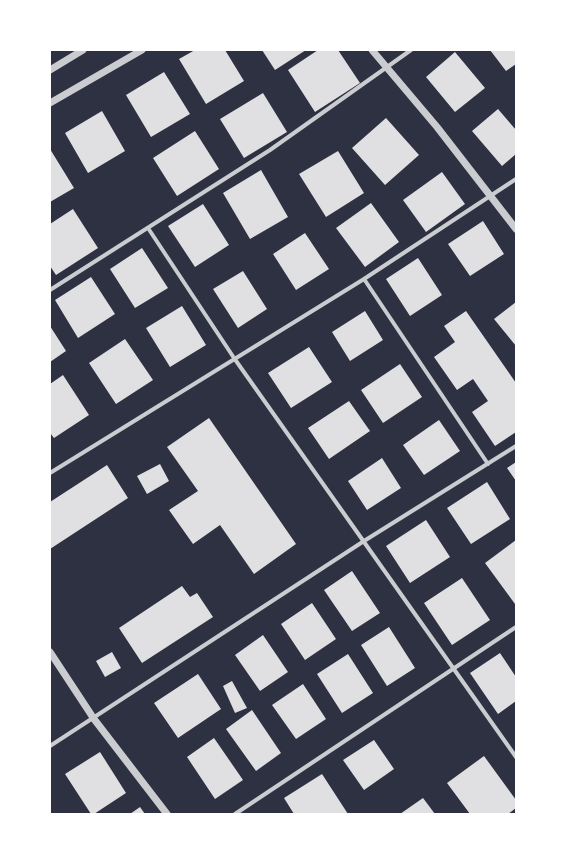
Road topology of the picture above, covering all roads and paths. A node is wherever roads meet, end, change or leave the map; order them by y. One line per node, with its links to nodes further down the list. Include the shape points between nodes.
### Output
1 (83, 50): 6 (street)
2 (142, 50): 7 (street)
3 (372, 50): 5 (street)
4 (411, 50): 5 (street)
5 (387, 68): 9 (street, via 437,127); 10 (street, via 270,150)
6 (50, 70)
7 (50, 103)
8 (516, 179): 9 (street)
9 (490, 197): 11 (street); 12 (street)
10 (148, 228): 13 (street); 14 (street)
11 (516, 229)
12 (364, 279): 14 (street); 16 (street)
13 (50, 290)
14 (234, 358): 17 (street); 18 (street)
15 (516, 446): 16 (street)
16 (488, 464): 18 (street)
17 (50, 473)
18 (364, 540): 21 (street); 22 (street)
19 (516, 627): 21 (street)
20 (50, 652): 22 (street)
21 (454, 670): 24 (street); 26 (street)
22 (94, 719): 23 (street); 25 (street)
23 (50, 746)
24 (516, 757)
25 (167, 814)
26 (235, 814)

